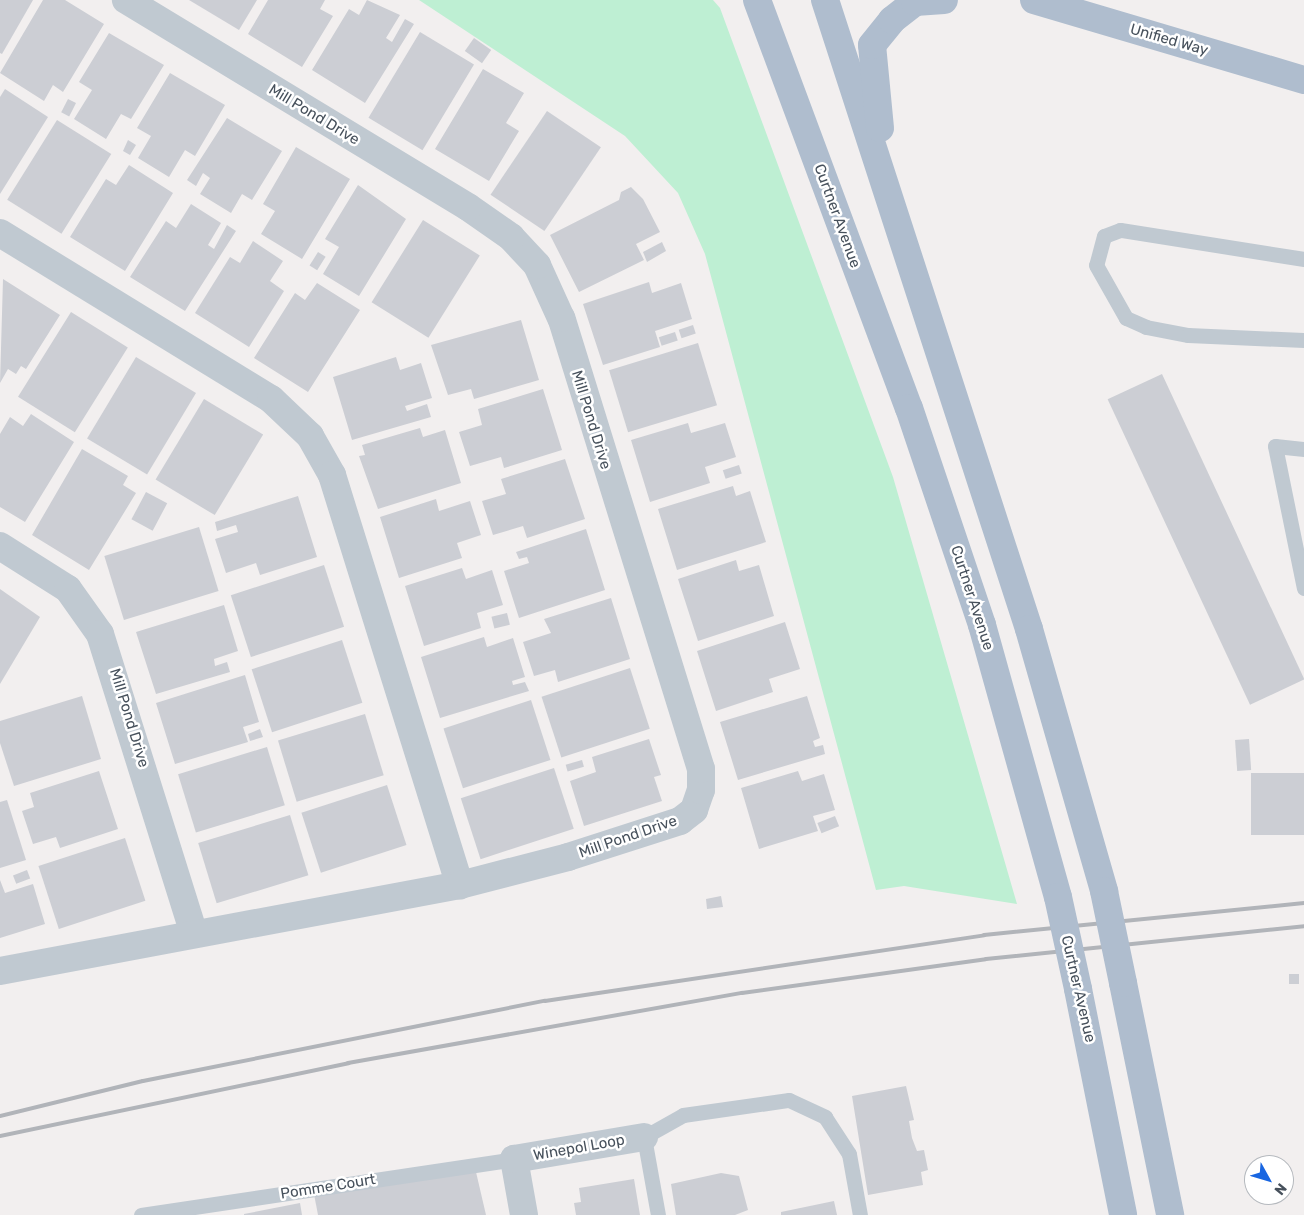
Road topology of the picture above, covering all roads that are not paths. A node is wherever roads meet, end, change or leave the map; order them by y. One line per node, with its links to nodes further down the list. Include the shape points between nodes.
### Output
1 (126, 0): 14 (street, Mill Pond Drive, via 482,217 511,237 537,265 552,290 701,769 701,790 694,810 680,821 568,858)
2 (757, 0): 23 (main road, Curtner Avenue, bridge, via 905,399 979,616 1024,762 1058,897)
3 (825, 0): 7 (main road)
4 (944, 0): 7 (main road, via 915,2 892,20 872,45)
5 (1034, 0): 6 (main road, Unified Way)
6 (1304, 80)
7 (883, 172): 24 (main road, bridge, via 1030,629 1104,891)
8 (0, 233): 14 (street, via 271,399 310,436 332,475)
9 (1304, 259): 10 (lane, via 1120,230 1104,236 1096,265 1126,318 1146,327 1188,335)
10 (1304, 340)
11 (1304, 449): 13 (lane, via 1275,446)
12 (0, 546): 15 (street, Mill Pond Drive, via 68,589 100,634)
13 (1304, 588)
14 (460, 885): 15 (street, Mill Pond Drive)
15 (194, 934): 16 (street, Mill Pond Drive)
16 (0, 972)
17 (644, 1136): 18 (street, Winepol Loop); 21 (lane); 22 (lane, via 683,1115 789,1100 826,1117 849,1154)
18 (514, 1159): 19 (lane, Pomme Court); 20 (street)
19 (141, 1215)
20 (524, 1215)
21 (658, 1215)
22 (860, 1215)
23 (1123, 1215)
24 (1170, 1215)

